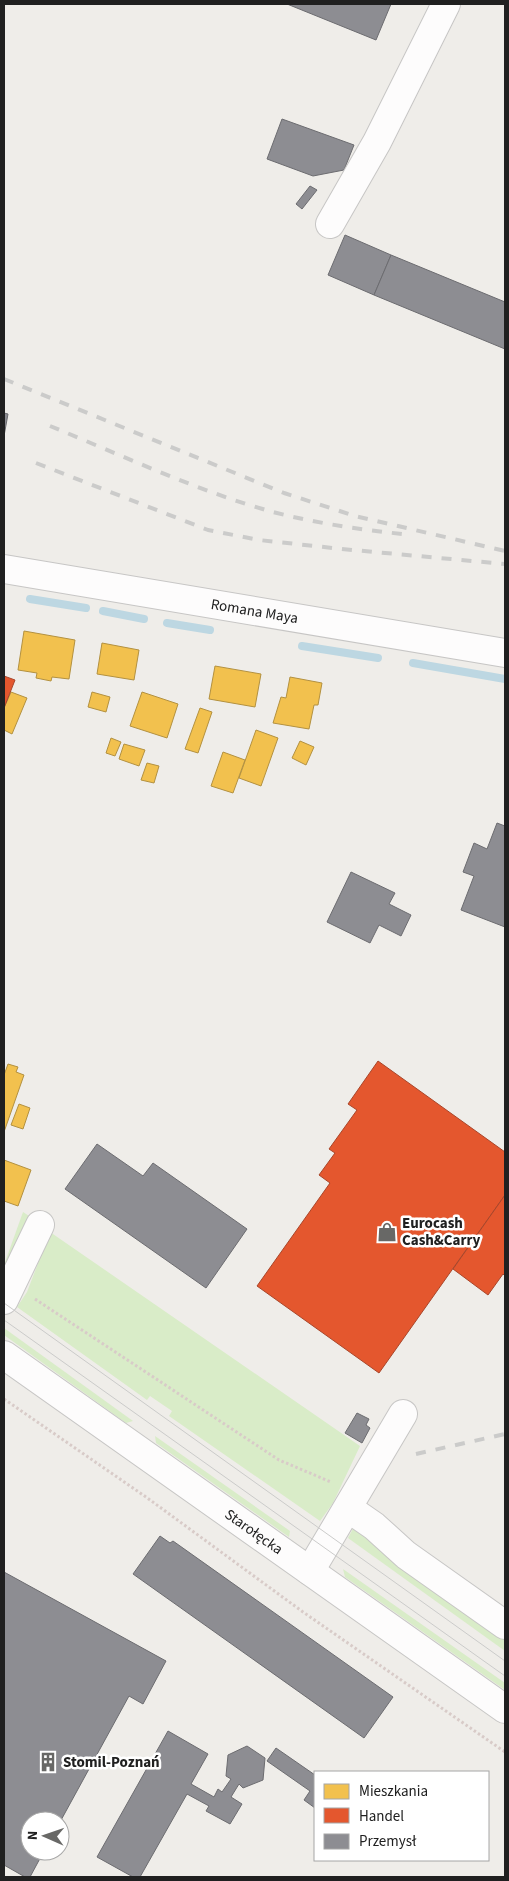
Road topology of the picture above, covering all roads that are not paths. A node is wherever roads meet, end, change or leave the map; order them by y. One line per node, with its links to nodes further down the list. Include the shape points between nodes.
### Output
1 (446, 4): 2 (street, via 377,142)
2 (330, 224)
3 (4, 568): 4 (street, Romana Maya)
4 (505, 653)
5 (40, 1224): 6 (street)
6 (6, 1297)
7 (4, 1355): 10 (street, Starołęcka)
8 (402, 1414): 9 (street)
9 (352, 1502): 10 (street); 11 (street, via 406,1555)
10 (310, 1571): 12 (street, Starołęcka)
11 (505, 1625)
12 (505, 1709)

